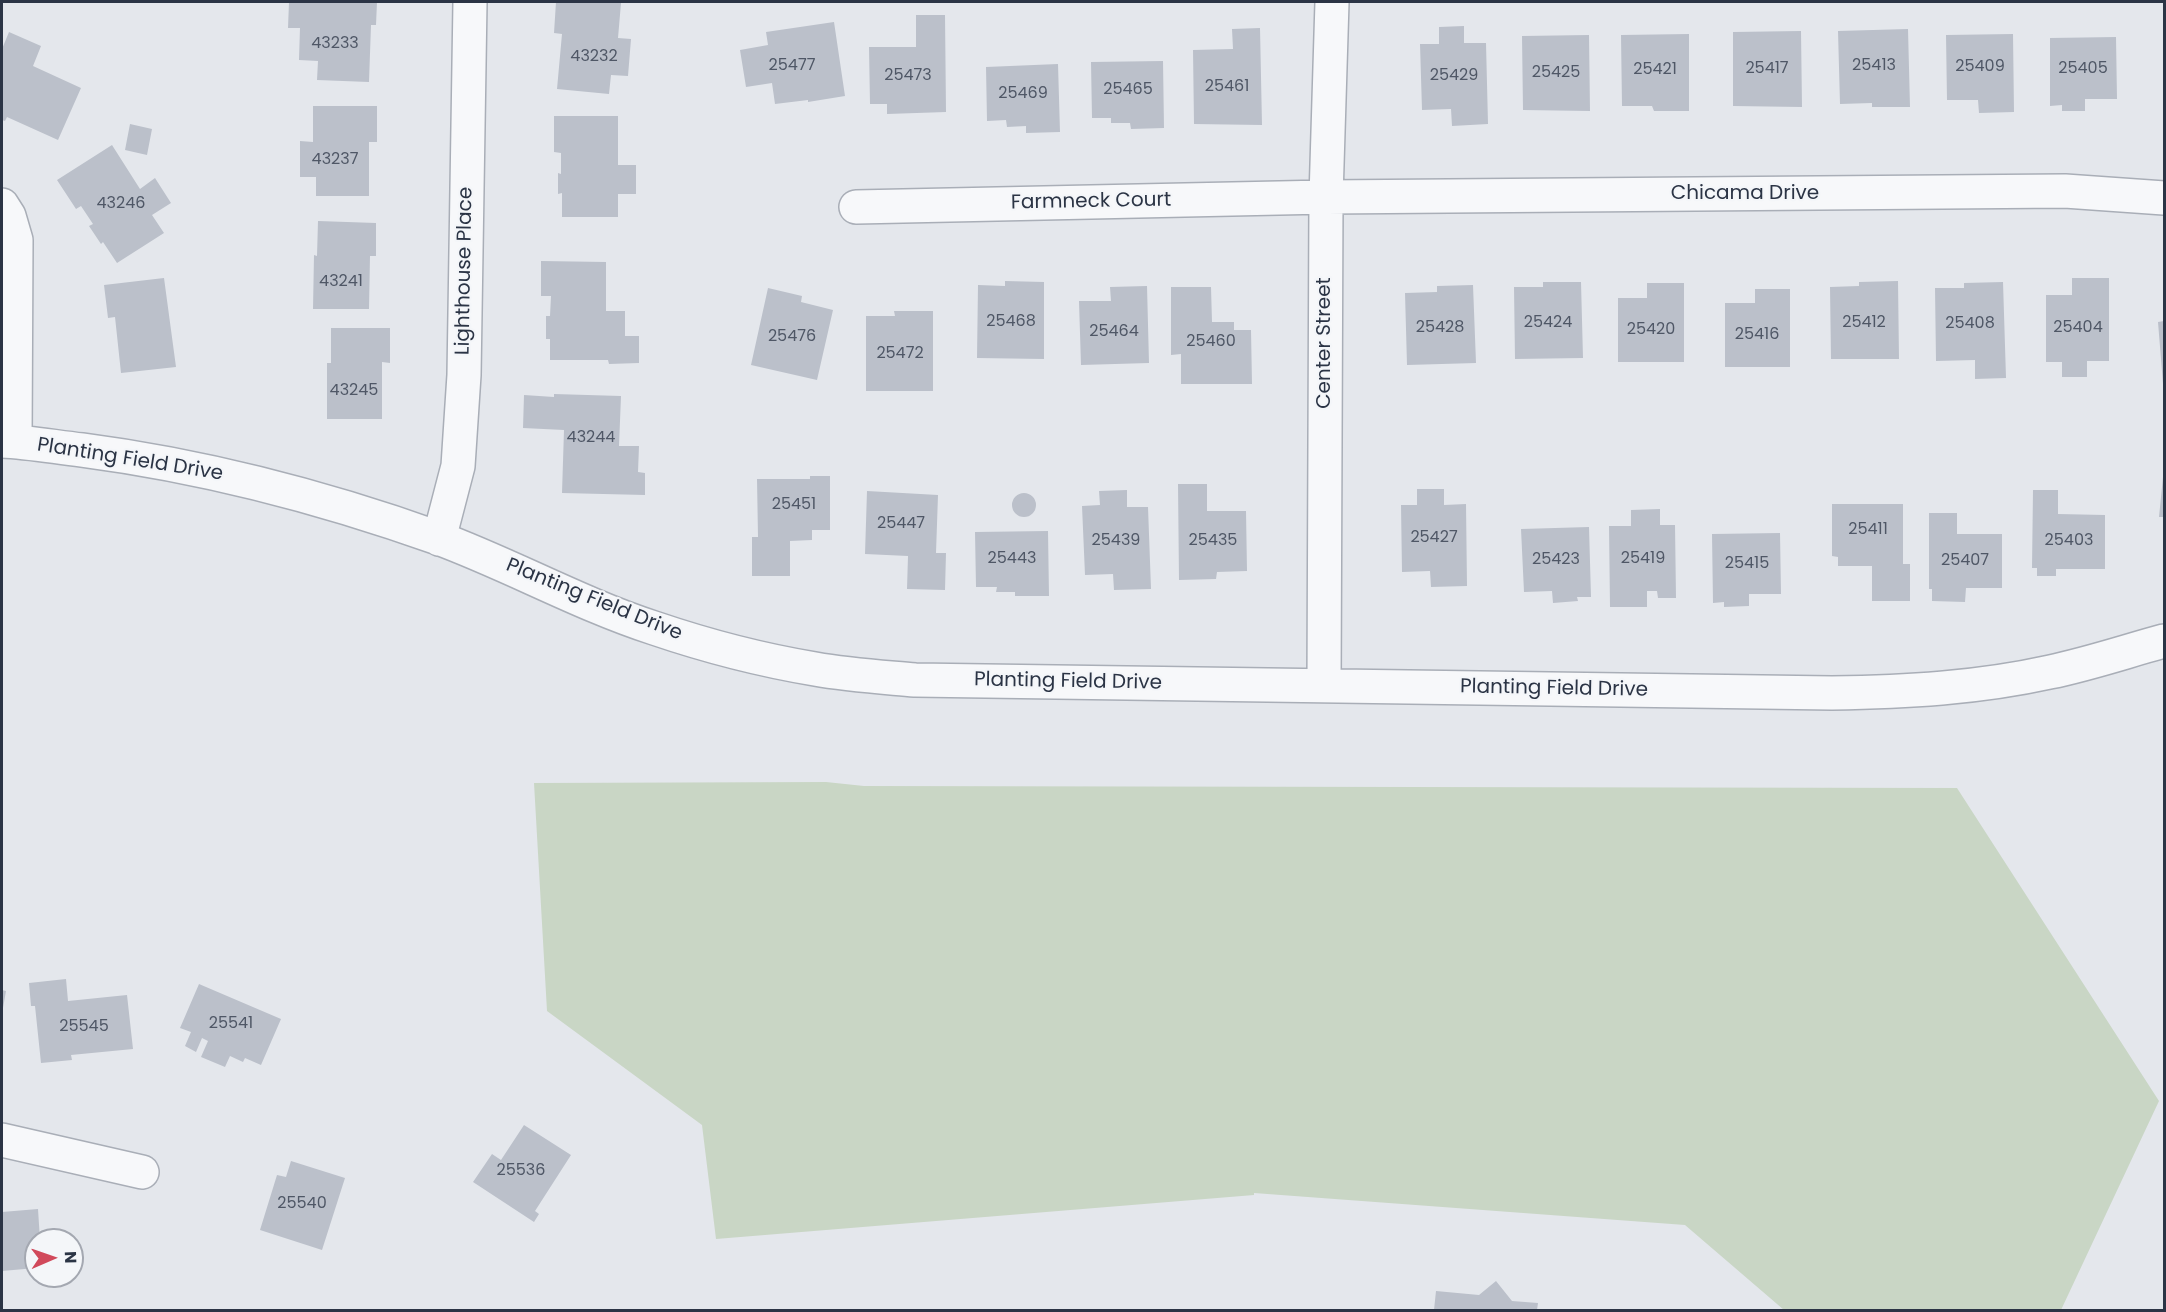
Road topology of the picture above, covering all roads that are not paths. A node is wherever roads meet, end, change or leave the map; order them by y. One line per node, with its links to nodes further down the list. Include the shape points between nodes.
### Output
1 (470, 2): 8 (street, Lighthouse Place, via 463,386 458,466)
2 (1332, 2): 3 (street, Center Street)
3 (1326, 197): 4 (street, Chicama Drive, via 2065,191); 6 (street, Farmneck Court); 10 (street, Center Street)
4 (2164, 198)
5 (2, 205): 7 (street, via 16,240)
6 (856, 207)
7 (8, 441): 8 (street, Planting Field Drive, via 128,456 242,479 355,510)
8 (439, 539): 10 (street, Planting Field Drive, via 652,628 746,656 818,670 915,680)
9 (2164, 641): 10 (street, Planting Field Drive, via 2050,672 1978,685 1905,692)
10 (1324, 685)
11 (2, 1140): 12 (street)
12 (142, 1172)

